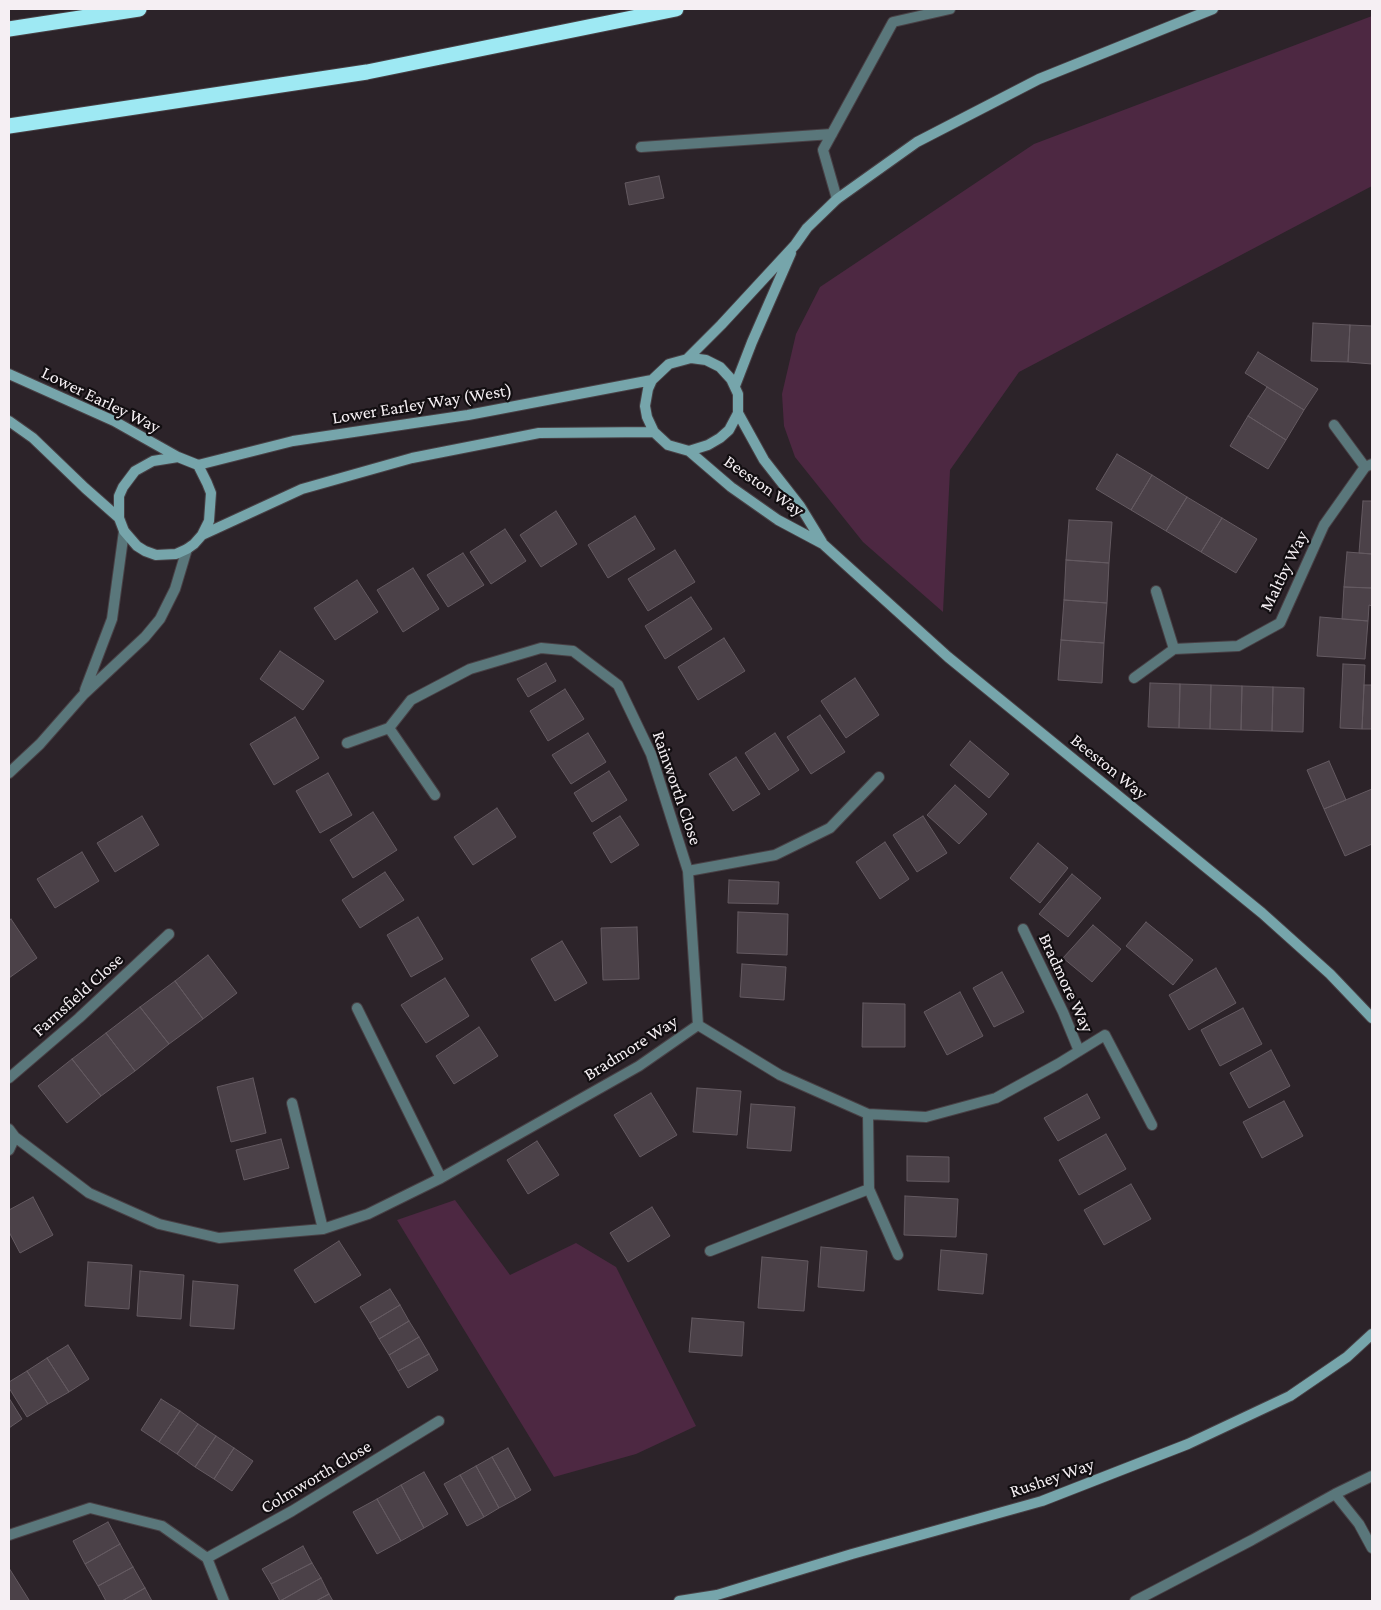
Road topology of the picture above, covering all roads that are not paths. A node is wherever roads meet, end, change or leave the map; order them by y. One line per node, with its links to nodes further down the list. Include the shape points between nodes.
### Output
1 (139, 9): 5 (highway)
2 (676, 9): 6 (highway, via 367,72)
3 (950, 9): 7 (street, via 893,22)
4 (1213, 9): 9 (main road, via 1039,79 917,142)
5 (9, 29)
6 (9, 126)
7 (832, 134): 8 (street); 9 (street, via 823,150)
8 (641, 147)
9 (836, 199): 10 (main road)
10 (795, 245): 11 (main road); 14 (main road)
11 (688, 358): 13 (main road, via 669,364); 14 (main road, via 706,360 720,367)
12 (9, 374): 20 (main road, Lower Earley Way, via 114,421)
13 (652, 380): 18 (main road, via 645,406); 21 (main road, Lower Earley Way (West), via 468,414 293,441)
14 (735, 386): 15 (main road)
15 (738, 413): 19 (main road, via 729,430 720,438); 26 (main road, Beeston Way, via 764,460 800,506)
16 (9, 421): 23 (main road, via 33,438)
17 (1334, 425): 22 (street, Maltby Way)
18 (654, 432): 19 (main road, via 668,445); 25 (main road, via 539,433 412,458 302,489)
19 (689, 451): 26 (main road, Beeston Way, via 731,487)
20 (178, 457): 21 (main road); 23 (main road, via 153,460 135,471 119,496)
21 (198, 465): 25 (main road, via 211,493 208,521)
22 (1369, 465): 29 (street, Maltby Way, via 1324,525 1280,623 1238,646)
23 (119, 518): 24 (main road)
24 (124, 532): 27 (main road, via 137,546 156,555 176,554); 31 (street, via 112,619)
25 (202, 535): 27 (main road)
26 (823, 544): 41 (main road, Beeston Way, via 948,657 1262,913 1330,974)
27 (187, 549): 31 (street, via 175,589 160,619)
28 (1156, 591): 29 (street)
29 (1174, 649): 30 (street)
30 (1134, 678)
31 (84, 694): 34 (street, via 40,744)
32 (389, 728): 33 (street); 36 (street); 37 (street, Rainworth Close, via 411,700 470,669 541,648 573,651 618,685 651,754)
33 (347, 743)
34 (9, 773)
35 (879, 777): 37 (street, Rainworth Close, via 830,828 775,855)
36 (435, 795)
37 (688, 871): 42 (street, Rainworth Close)
38 (1023, 929): 43 (street, Bradmore Way)
39 (169, 934): 44 (street, Farnsfield Close, via 80,1018)
40 (357, 1008): 50 (street)
41 (1372, 1018)
42 (698, 1025): 46 (street, Bradmore Way, via 780,1075); 50 (street, Bradmore Way, via 640,1066)
43 (1079, 1051): 46 (street, Bradmore Way, via 996,1098 926,1117); 47 (street, Bradmore Way, via 1105,1034)
44 (9, 1078)
45 (292, 1104): 52 (street)
46 (868, 1114): 51 (street)
47 (1152, 1125)
48 (12, 1133): 49 (street, Bradmore Way); 52 (street, Bradmore Way, via 89,1193 159,1224 219,1238)
49 (9, 1150)
50 (441, 1178): 52 (street, Bradmore Way, via 368,1214)
51 (869, 1189): 53 (street); 54 (street)
52 (323, 1229)
53 (710, 1251)
54 (898, 1255)
55 (1372, 1334): 62 (main road, Rushey Way, via 1347,1357 1290,1396 1188,1444 1042,1501)
56 (439, 1421): 61 (street, Colmworth Close)
57 (1372, 1476): 58 (street)
58 (1335, 1494): 60 (street, via 1359,1524); 66 (street)
59 (9, 1535): 61 (street, via 90,1508 162,1526)
60 (1372, 1548)
61 (208, 1558): 63 (street)
62 (717, 1595): 64 (main road, Rushey Way); 65 (main road, Rushey Way)
63 (224, 1601)
64 (679, 1601)
65 (707, 1601)
66 (1135, 1601)

